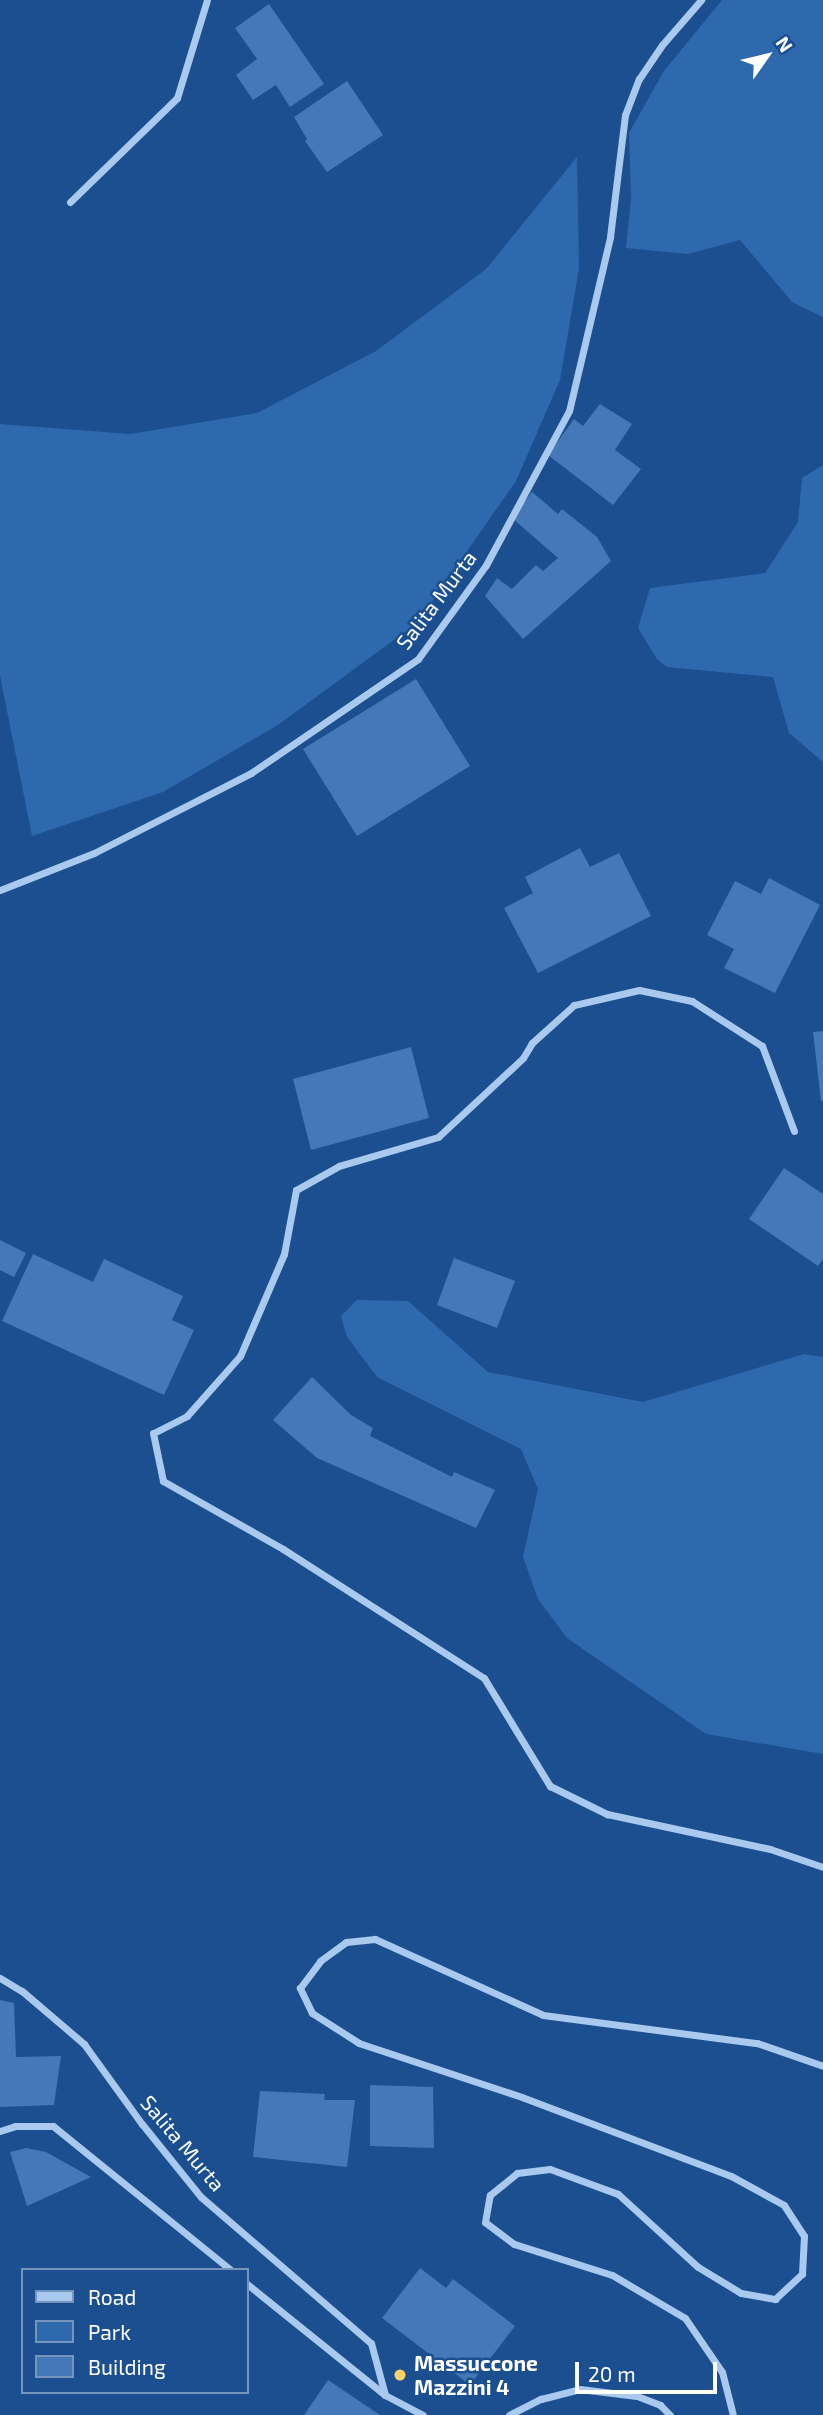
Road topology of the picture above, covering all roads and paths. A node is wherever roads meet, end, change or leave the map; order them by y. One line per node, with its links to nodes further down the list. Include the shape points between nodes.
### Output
1 (207, 0): 3 (street, via 177,98)
2 (701, 0): 4 (street, Salita Murta, via 639,79 625,115 610,237 569,411 486,565 418,659 251,772 94,852)
3 (70, 202)
4 (0, 890)
5 (794, 1131): 6 (street, via 762,1046 692,1001 639,990 575,1005 438,1137 339,1166 296,1190 284,1254 240,1356 187,1416 153,1433 163,1481 283,1549 484,1678 550,1786 607,1814 770,1849)
6 (823, 1867)
7 (0, 1978): 12 (street, Salita Murta, via 23,1991 84,2044 201,2197 371,2343)
8 (823, 2066): 16 (street, via 757,2043 543,2015 375,1939 346,1942 320,1961 300,1988 312,2013 359,2043 522,2097 705,2166 784,2205 804,2236 802,2274 775,2300 741,2293 698,2267 607,2189 550,2169 517,2173 490,2196 485,2222 514,2244 612,2275 685,2318 722,2372)
9 (0, 2131): 10 (street, via 15,2126 53,2126)
10 (229, 2268)
11 (248, 2285): 12 (street)
12 (385, 2395): 13 (street)
13 (423, 2415)
14 (509, 2415): 15 (street, via 541,2399 579,2389 637,2396 660,2405)
15 (670, 2415)
16 (733, 2415)

